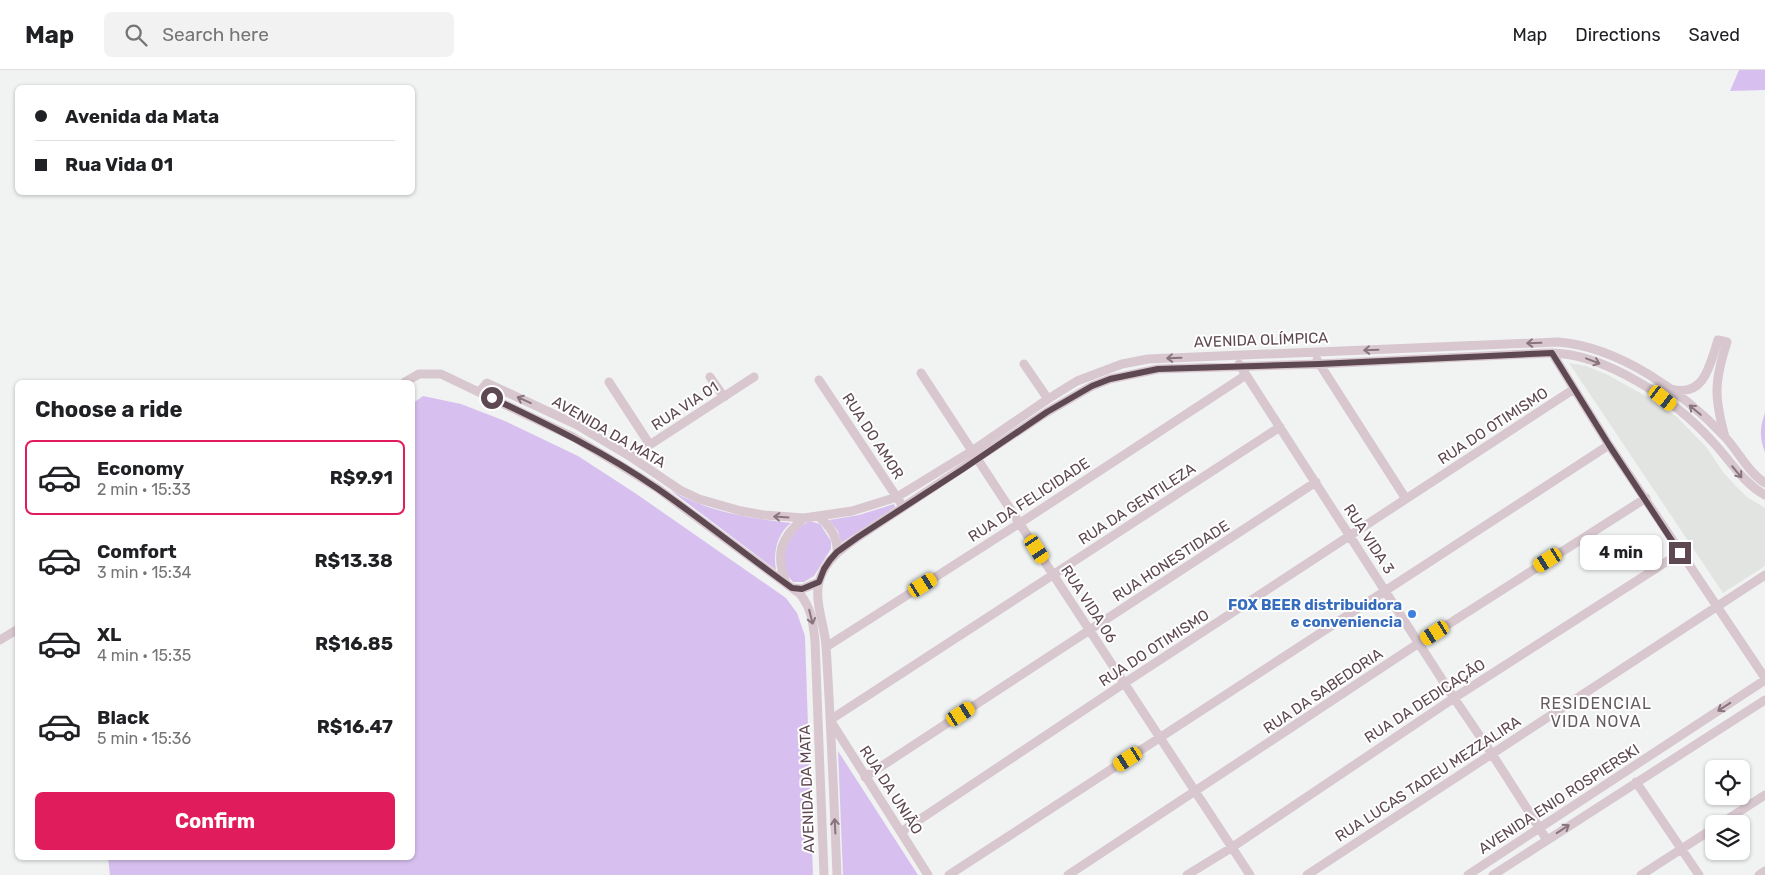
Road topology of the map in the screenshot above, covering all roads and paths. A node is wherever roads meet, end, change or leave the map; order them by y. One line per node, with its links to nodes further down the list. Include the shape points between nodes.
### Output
1 (1313, 352): 3 (street, AVENIDA OLÍMPICA); 5 (street); 15 (street, AVENIDA OLÍMPICA, one-way to 1, via 1614,357 1572,343)
2 (1552, 353): 5 (street, AVENIDA OLÍMPICA); 14 (street); 28 (street, AVENIDA OLÍMPICA, one-way to 28, via 1583,358 1644,385 1694,422 1743,478)
3 (1234, 355): 6 (street, RUA VIDA 3); 18 (street, AVENIDA OLÍMPICA, one-way to 18, via 1148,359 1122,364 1086,377)
4 (1024, 364): 18 (street)
5 (1319, 364): 6 (street, AVENIDA OLÍMPICA); 31 (street)
6 (1241, 366): 8 (street, RUA VIDA 3); 25 (street, AVENIDA OLÍMPICA, via 1158,369 1110,379 1047,412)
7 (921, 373): 23 (street, RUA VIDA 06)
8 (1246, 375): 19 (street, RUA VIDA 3); 37 (street, RUA DA FELICIDADE)
9 (710, 376): 17 (street)
10 (754, 377): 17 (street, RUA VIA 01)
11 (408, 380): 16 (street, via 419,374 441,374)
12 (819, 380): 29 (street, RUA DO AMOR)
13 (610, 382): 22 (street)
14 (1574, 389): 21 (street); 31 (street, RUA DO OTIMISMO)
15 (1670, 389): 20 (street, AVENIDA OLÍMPICA, one-way to 15); 20 (street, AVENIDA OLÍMPICA, via 1676,391 1692,387 1706,378 1722,341 1716,392)
16 (479, 392): 24 (street, AVENIDA DA MATA, one-way to 16, via 576,425 487,383); 44 (street, AVENIDA DA MATA, via 573,437 657,488)
17 (724, 397): 22 (street, RUA VIA 01)
18 (1048, 399): 23 (street, AVENIDA OLÍMPICA)
19 (1280, 427): 26 (street, RUA VIDA 3); 41 (street, RUA DA GENTILEZA)
20 (1725, 437): 27 (street, AVENIDA OLÍMPICA)
21 (1609, 445): 30 (street); 45 (street)
22 (650, 446): 24 (street, RUA VIA 01)
23 (972, 451): 25 (street, RUA VIDA 06); 29 (street, AVENIDA OLÍMPICA)
24 (631, 458): 36 (street, AVENIDA DA MATA, one-way to 24, via 756,514 699,499)
25 (978, 459): 33 (street, AVENIDA OLÍMPICA); 37 (street, RUA VIDA 06)
26 (1316, 482): 38 (street, RUA VIDA 3); 47 (street, RUA HONESTIDADE)
27 (1765, 483)
28 (1765, 495)
29 (897, 497): 32 (street, AVENIDA OLÍMPICA); 33 (street, RUA DO AMOR)
30 (1646, 498): 40 (street); 50 (street, RUA DA SABEDORIA)
31 (1406, 499): 38 (street, RUA DO OTIMISMO)
32 (880, 503): 34 (street, AVENIDA DA MATA)
33 (904, 508): 35 (street, AVENIDA OLÍMPICA)
34 (819, 517): 36 (street, AVENIDA DA MATA); 39 (street, via 836,539)
35 (891, 517): 39 (street, AVENIDA DA MATA)
36 (804, 518): 44 (street, via 788,533 781,548 780,563)
37 (1020, 523): 41 (street, RUA VIDA 06); 51 (street, RUA DA FELICIDADE)
38 (1351, 536): 45 (street, RUA VIDA 3); 53 (street, RUA DO OTIMISMO)
39 (837, 552): 43 (street, AVENIDA DA MATA)
40 (1680, 553): 46 (street); 54 (street, RUA DA DEDICAÇÃO)
41 (1054, 575): 47 (street, RUA VIDA 06); 56 (street, RUA DA GENTILEZA)
42 (1765, 575): 46 (street, RUA LUCAS TADEU MEZZALIRA)
43 (819, 582): 44 (street, via 802,589); 51 (street, AVENIDA DA MATA)
44 (789, 586): 71 (street, AVENIDA DA MATA, one-way to 71, via 809,608 814,628)
45 (1385, 590): 50 (street, RUA VIDA 3); 57 (street)
46 (1717, 607): 52 (street); 58 (street, RUA LUCAS TADEU MEZZALIRA)
47 (1089, 630): 53 (street, RUA VIDA 06); 59 (street, RUA HONESTIDADE)
48 (15, 631): 49 (street)
49 (0, 640)
50 (1419, 644): 54 (street, RUA VIDA 3); 61 (street, RUA DA SABEDORIA)
51 (826, 647): 56 (street, AVENIDA DA MATA)
52 (1765, 679): 64 (street, AVENIDA ENIO ROSPIERSKI, one-way to 64)
53 (1123, 684): 57 (street, RUA VIDA 06); 65 (street, RUA DO OTIMISMO)
54 (1454, 698): 58 (street, RUA VIDA 3); 68 (street, RUA DA DEDICAÇÃO)
55 (1765, 700): 60 (street, AVENIDA ENIO ROSPIERSKI)
56 (832, 720): 59 (street, RUA DA UNIÃO); 72 (street, AVENIDA DA MATA, one-way to 56)
57 (1161, 738): 61 (street, RUA VIDA 06); 74 (street)
58 (1492, 754): 64 (street, RUA VIDA 3); 78 (street, RUA LUCAS TADEU MEZZALIRA)
59 (865, 777): 65 (street, RUA DA UNIÃO)
60 (1636, 782): 67 (street, AVENIDA ENIO ROSPIERSKI, one-way to 60); 69 (street)
61 (1194, 793): 68 (street, RUA VIDA 06); 75 (street, RUA DA SABEDORIA)
62 (1765, 795): 63 (street)
63 (1734, 815)
64 (1539, 828): 67 (street, RUA VIDA 3); 79 (street, AVENIDA ENIO ROSPIERSKI)
65 (901, 832): 73 (street, RUA DA UNIÃO)
66 (1705, 834): 69 (street)
67 (1547, 840): 80 (street, AVENIDA ENIO ROSPIERSKI)
68 (1231, 848): 76 (street, RUA DA DEDICAÇÃO); 77 (street, RUA VIDA 06)
69 (1681, 849): 81 (street); 82 (street)
70 (1765, 871): 83 (street)
71 (824, 875)
72 (837, 875)
73 (928, 875)
74 (949, 875)
75 (1068, 875)
76 (1187, 875)
77 (1250, 875)
78 (1307, 875)
79 (1468, 875)
80 (1493, 875)
81 (1641, 875)
82 (1699, 875)
83 (1759, 875)

